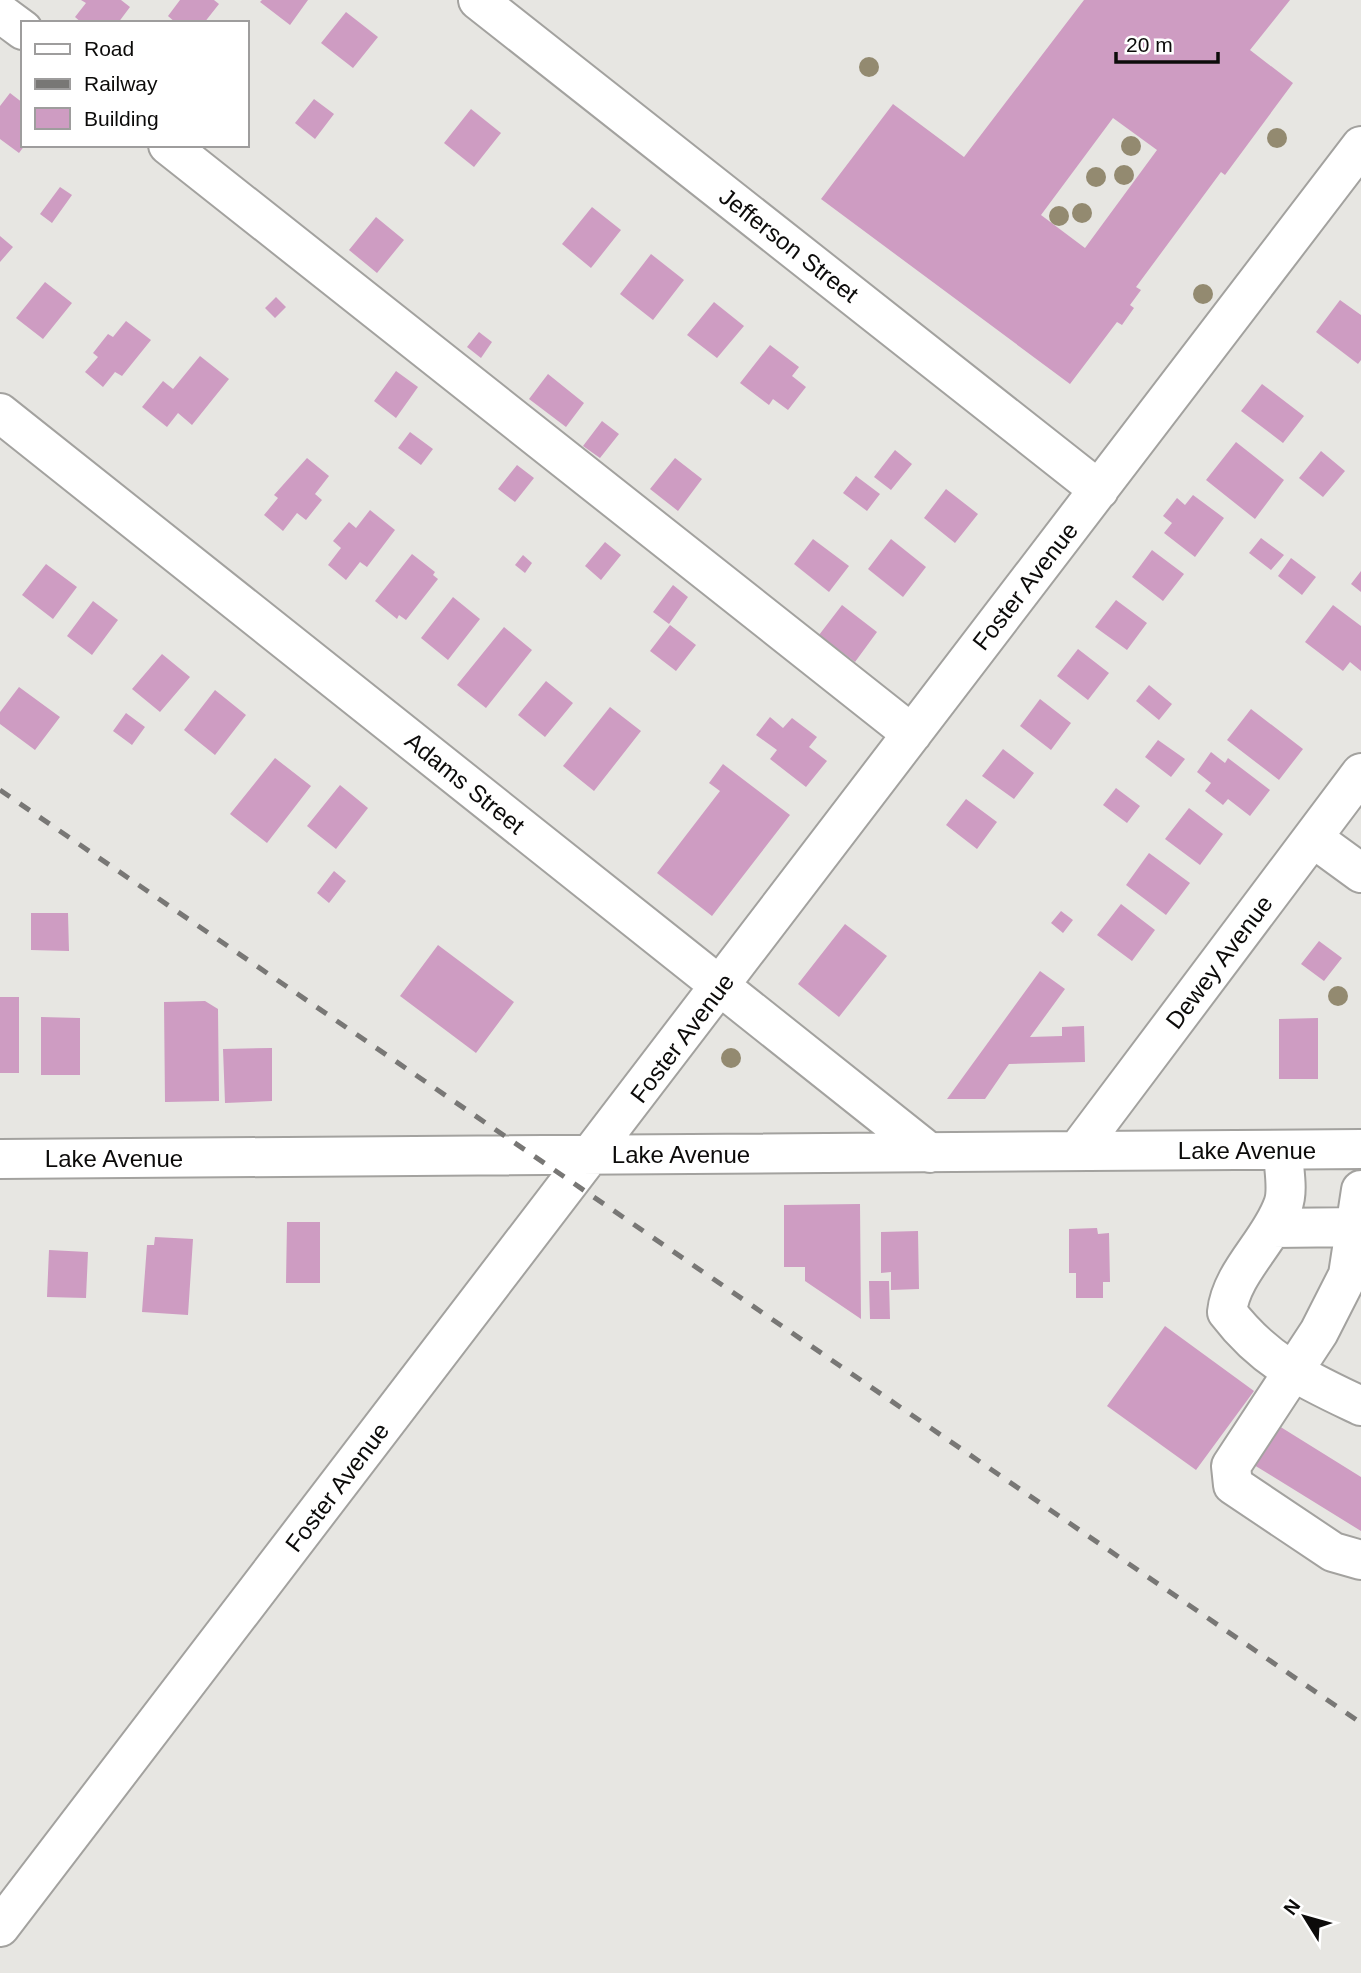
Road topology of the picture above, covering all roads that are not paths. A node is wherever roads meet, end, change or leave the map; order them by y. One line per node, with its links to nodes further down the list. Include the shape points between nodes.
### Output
1 (478, 0): 7 (street, Jefferson Street)
2 (0, 13): 3 (street)
3 (21, 29)
4 (1361, 146): 7 (street, Foster Avenue)
5 (171, 147): 8 (street)
6 (0, 413): 12 (street, Adams Street)
7 (1099, 490): 8 (street, Foster Avenue)
8 (912, 734): 12 (street, Foster Avenue)
9 (1361, 774): 10 (street, Dewey Avenue)
10 (1312, 838): 11 (street); 15 (street, Dewey Avenue)
11 (1361, 873)
12 (720, 986): 16 (street, Adams Street); 17 (street, Foster Avenue)
13 (1361, 1149): 14 (street, Lake Avenue)
14 (1283, 1150): 15 (street, Lake Avenue); 21 (street, via 1285,1202)
15 (1077, 1151): 16 (street, Lake Avenue)
16 (930, 1153): 17 (street, Lake Avenue)
17 (593, 1154): 18 (street, Lake Avenue); 25 (street, Foster Avenue)
18 (0, 1159)
19 (1361, 1190): 20 (street)
20 (1358, 1227): 21 (street); 22 (street, via 1348,1275)
21 (1273, 1228): 22 (street, via 1228,1297 1227,1312 1244,1334)
22 (1292, 1374): 23 (street); 24 (street, via 1231,1466 1233,1485 1333,1552)
23 (1361, 1406)
24 (1361, 1560)
25 (0, 1927)

